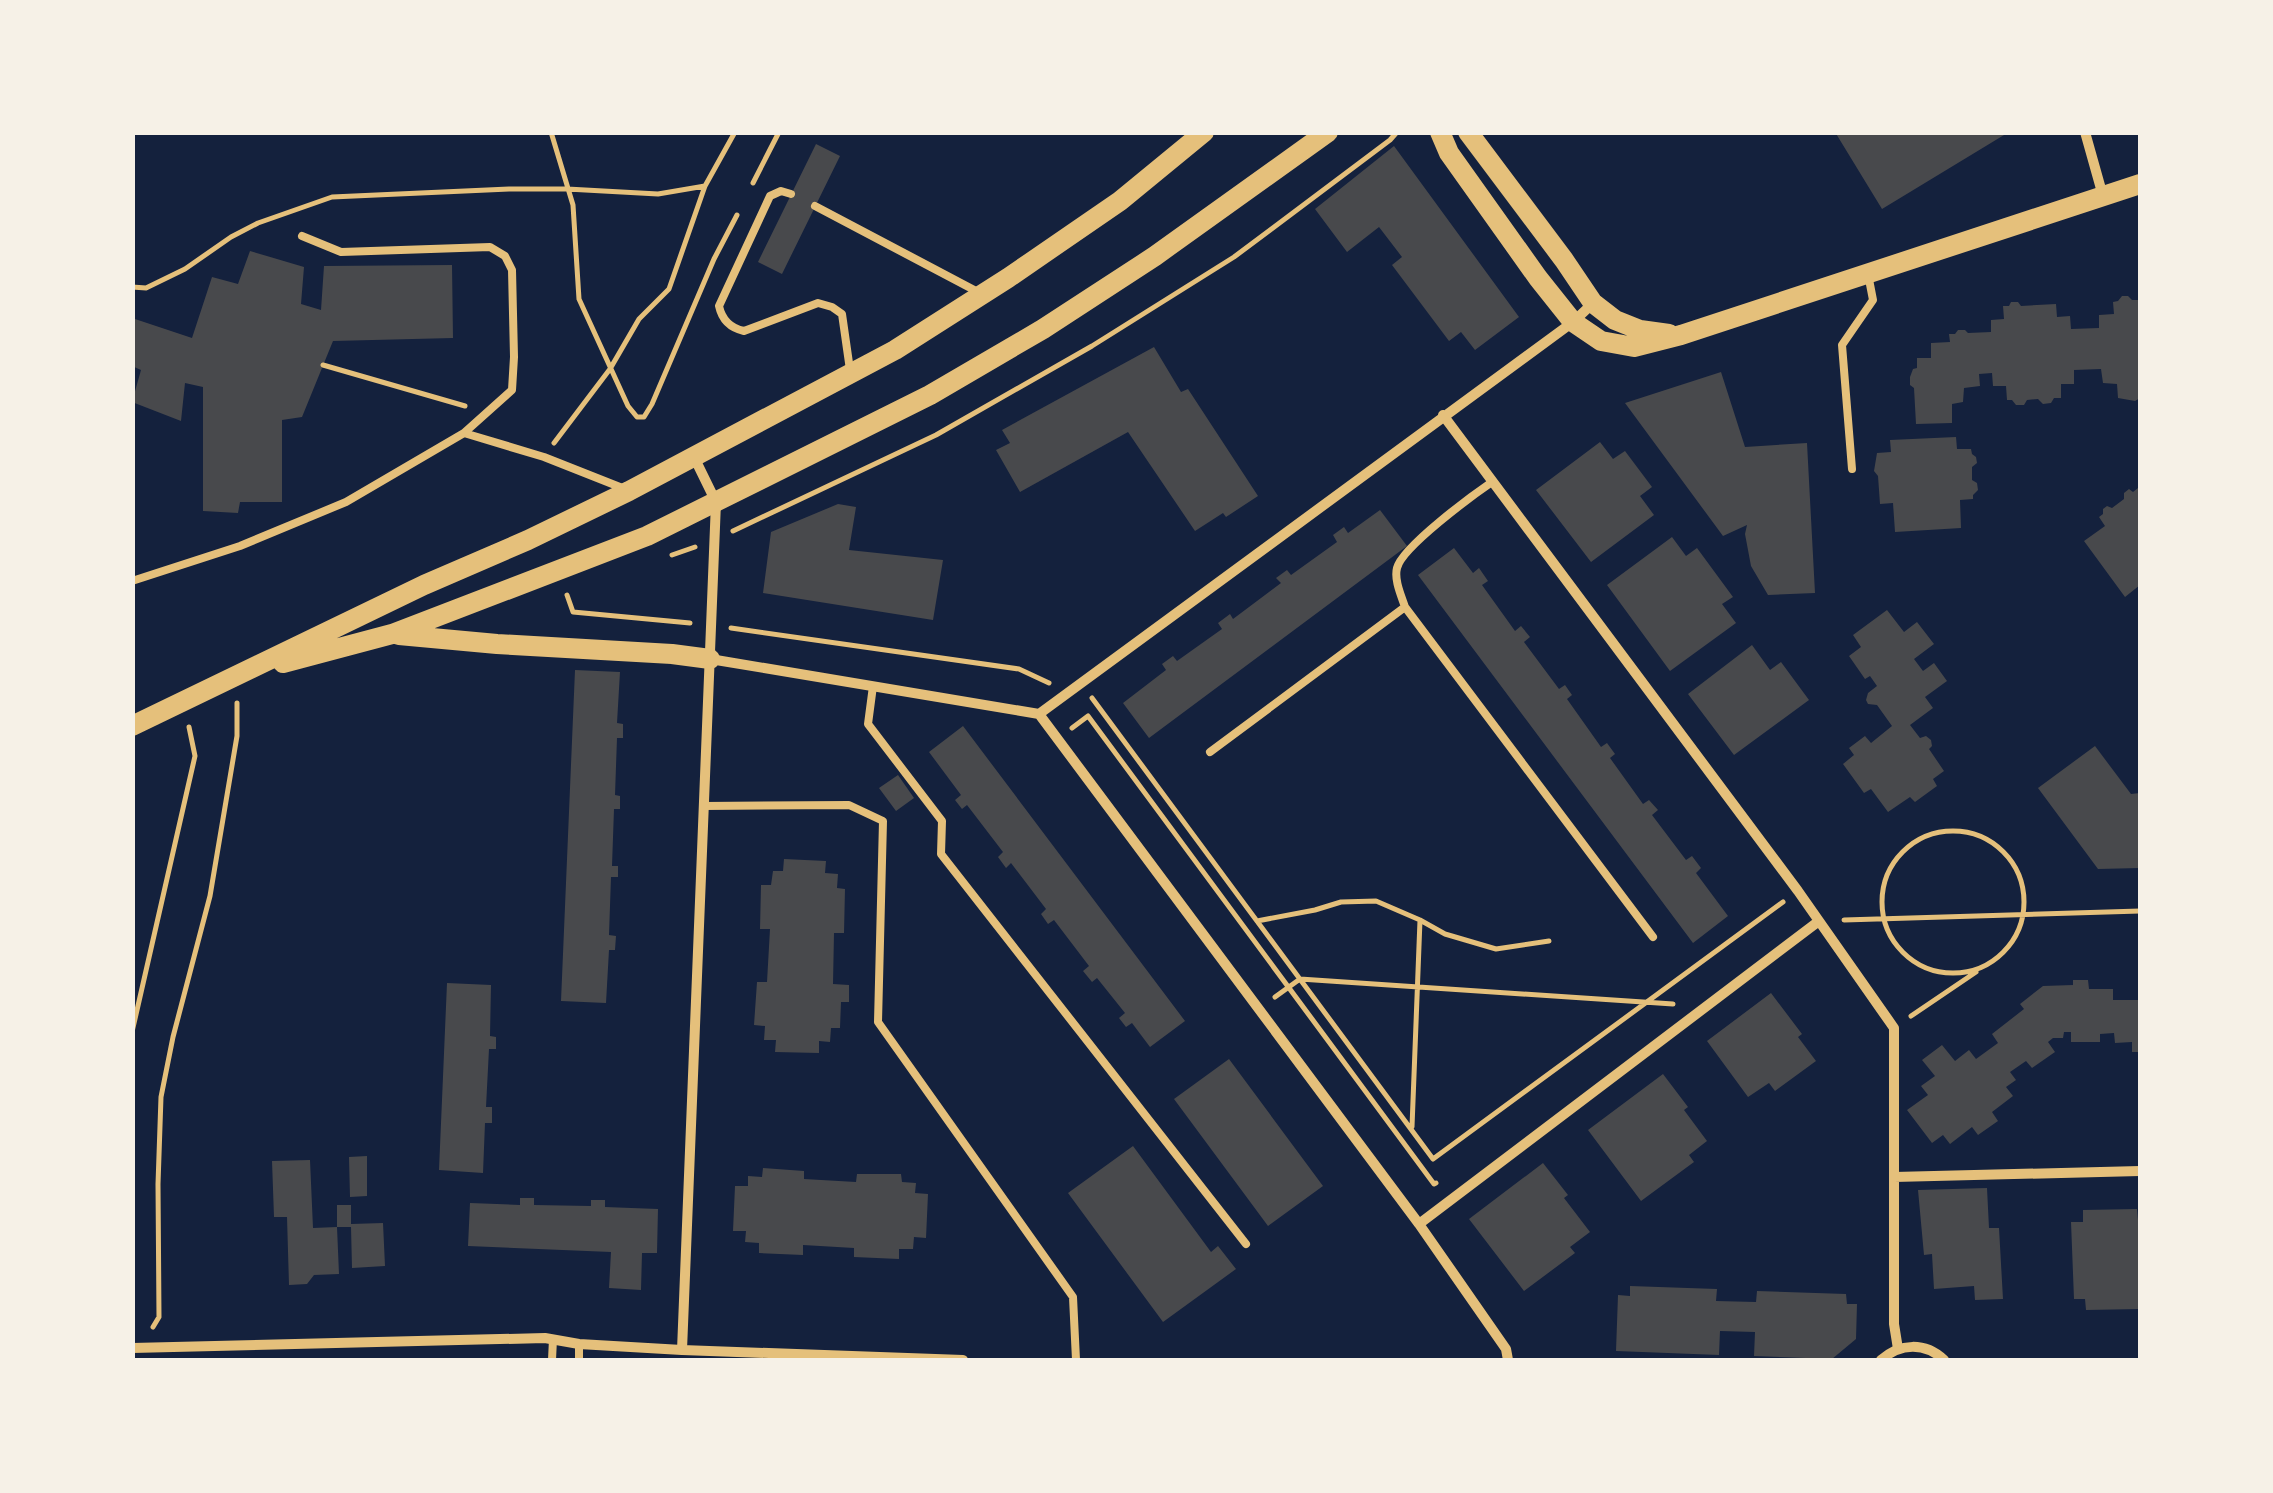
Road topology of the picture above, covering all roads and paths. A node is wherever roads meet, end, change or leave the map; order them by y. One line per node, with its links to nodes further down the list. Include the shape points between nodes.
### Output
1 (550, 132): 12 (path)
2 (734, 132): 11 (path)
3 (779, 132): 14 (path)
4 (1204, 132): 21 (main road, via 1120,201)
5 (1328, 132): 36 (main road, via 1042,330 930,395)
6 (1396, 132): 37 (path, via 1234,257 1092,346 936,435)
7 (1440, 132): 23 (main road)
8 (1468, 132): 22 (main road)
9 (2084, 132): 15 (street)
10 (2140, 184): 15 (main road)
11 (705, 186): 12 (path, via 658,194); 26 (path, via 669,288 638,319)
12 (567, 188): 20 (path, via 332,197 258,223 184,269 146,288); 26 (path, via 579,299)
13 (792, 194): 27 (lane, via 770,196 720,313 744,331 824,303 842,314)
14 (746, 196)
15 (2103, 196): 19 (main road)
16 (815, 206): 21 (lane)
17 (738, 212): 26 (path, via 644,417 628,406)
18 (302, 236): 28 (lane, via 341,252 490,247 505,256 512,270 512,390)
19 (1868, 273): 24 (main road); 33 (lane, via 1873,300 1842,344)
20 (132, 287)
21 (982, 294): 27 (main road)
22 (1593, 303): 23 (street); 24 (main road, via 1640,330)
23 (1574, 322): 24 (main road, via 1600,341 1634,347); 29 (street)
24 (1681, 335)
25 (324, 365): 28 (path)
26 (610, 369): 31 (path)
27 (850, 374): 32 (main road)
28 (486, 413): 30 (lane)
29 (1443, 415): 34 (street); 45 (street)
30 (464, 433): 31 (lane); 38 (lane, via 346,502)
31 (544, 457): 35 (lane)
32 (694, 457): 35 (main road); 36 (street)
33 (1852, 470)
34 (1492, 482): 40 (lane, via 1398,562); 55 (street)
35 (629, 491): 44 (main road)
36 (716, 502): 37 (street); 42 (main road, via 647,536)
37 (715, 539): 41 (street)
38 (132, 581)
39 (567, 594): 41 (path, via 573,612)
40 (1405, 607): 53 (lane); 62 (lane)
41 (712, 625): 43 (street); 47 (path, via 1019,669)
42 (392, 634): 43 (main road); 44 (main road)
43 (710, 659): 46 (street); 54 (street)
44 (238, 676): 48 (main road); 83 (path, via 237,736 210,896 161,1097 159,1317)
45 (1081, 684): 47 (street); 60 (path)
46 (873, 686): 49 (street); 80 (lane, via 868,724 942,821 941,854)
47 (1070, 692): 49 (street); 50 (path)
48 (184, 699): 51 (main road); 74 (path, via 196,756)
49 (1039, 714): 52 (street)
50 (1088, 716): 52 (path); 67 (path)
51 (132, 726)
52 (1057, 738): 71 (street)
53 (1210, 752)
54 (703, 806): 85 (street); 90 (lane, via 849,805 883,821 878,1022 1073,1297)
55 (1798, 891): 61 (street); 68 (path)
56 (2140, 911): 57 (path)
57 (2024, 915): 58 (path); 58 (path, via 2017,870 2003,851 1962,831 1917,840 1899,854 1886,874); 64 (path, via 2008,948)
58 (1882, 919): 61 (path); 64 (path, via 1908,960 1954,975)
59 (1420, 920): 60 (path, via 1376,901); 63 (path, via 1496,949); 66 (path)
60 (1257, 921): 65 (path)
61 (1819, 921): 70 (street); 73 (street)
62 (1653, 937)
63 (1548, 941)
64 (1978, 970): 73 (path)
65 (1300, 979): 66 (path); 67 (path); 75 (path)
66 (1417, 987): 68 (path); 75 (path)
67 (1288, 988): 71 (path); 77 (path, via 1434,1184)
68 (1647, 1002): 69 (path); 75 (path, via 1433,1159)
69 (1673, 1004): 70 (path); 72 (path)
70 (1706, 1006): 79 (street)
71 (1259, 1009): 79 (street)
72 (1657, 1016)
73 (1894, 1028): 78 (street)
74 (132, 1032)
75 (1412, 1130)
76 (2140, 1171): 78 (street)
77 (1450, 1172)
78 (1894, 1177): 84 (street)
79 (1419, 1224): 91 (street)
80 (1246, 1244)
81 (553, 1339): 82 (street); 83 (street); 87 (lane)
82 (579, 1344): 85 (street); 88 (lane)
83 (136, 1347): 86 (lane)
84 (1898, 1349): 92 (street); 93 (street, via 1926,1348)
85 (682, 1350): 89 (street)
86 (140, 1360)
87 (552, 1360)
88 (579, 1360)
89 (963, 1360)
90 (1076, 1360)
91 (1508, 1360)
92 (1881, 1360)
93 (1944, 1360)

